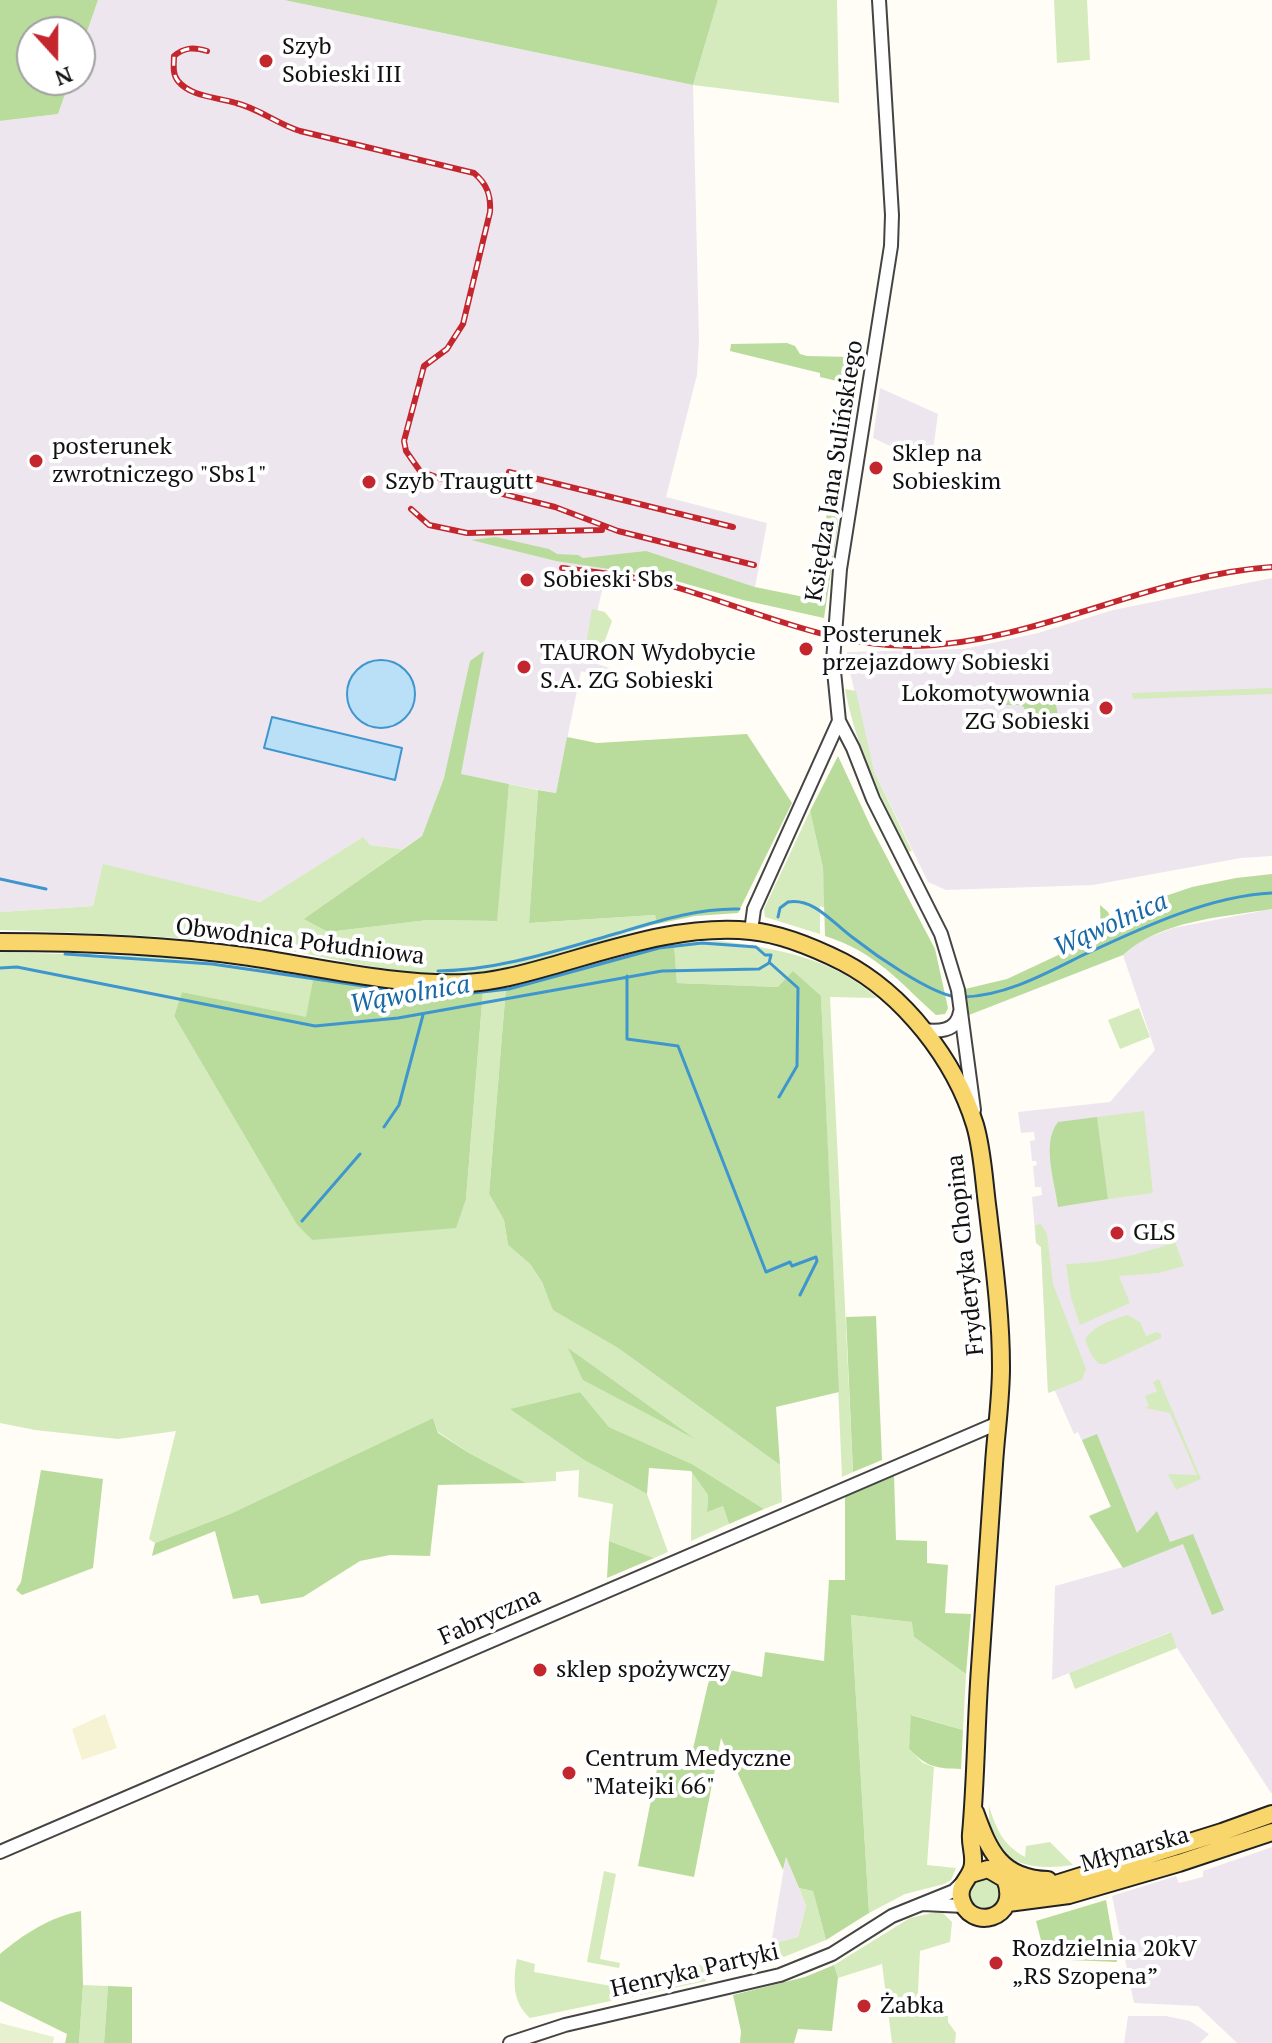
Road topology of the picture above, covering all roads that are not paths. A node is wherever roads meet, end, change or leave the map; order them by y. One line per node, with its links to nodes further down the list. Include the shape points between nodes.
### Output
1 (879, 0): 2 (street, Księdza Jana Sulińskiego, via 891,246 840,569 833,661)
2 (839, 721): 3 (street, via 754,909); 5 (street, Fryderyka Chopina, via 941,934)
3 (751, 931): 4 (main road, Obwodnica Południowa, via 659,937 469,983 404,980 192,951); 6 (main road, Obwodnica Południowa, via 804,944 855,968)
4 (0, 942)
5 (960, 1004): 6 (street, via 953,1026 940,1032); 7 (street, Fryderyka Chopina)
6 (922, 1030): 7 (main road, Obwodnica Południowa, via 955,1079)
7 (977, 1130): 8 (main road, Fryderyka Chopina, via 999,1312)
8 (998, 1423): 9 (main road, Fryderyka Chopina); 12 (street, Fabryczna)
9 (974, 1811): 13 (main road, Fryderyka Chopina); 14 (main road, Fryderyka Chopina, via 974,1862); 15 (main road, Młynarska, via 988,1847 1007,1869 1026,1878)
10 (1272, 1814): 15 (main road, Młynarska)
11 (1272, 1832): 16 (main road, Młynarska, via 1069,1895)
12 (0, 1852)
13 (988, 1869): 14 (main road); 16 (main road, via 1001,1874)
14 (967, 1878): 17 (street, via 954,1891); 18 (main road, Fryderyka Chopina, via 961,1889)
15 (1063, 1880): 16 (main road, Młynarska)
16 (1008, 1894): 18 (main road, Młynarska, via 1004,1910 989,1918 974,1916)
17 (920, 1904): 18 (street); 19 (street, Henryka Partyki, via 832,1954 780,1975)
18 (964, 1906)
19 (513, 2041)

